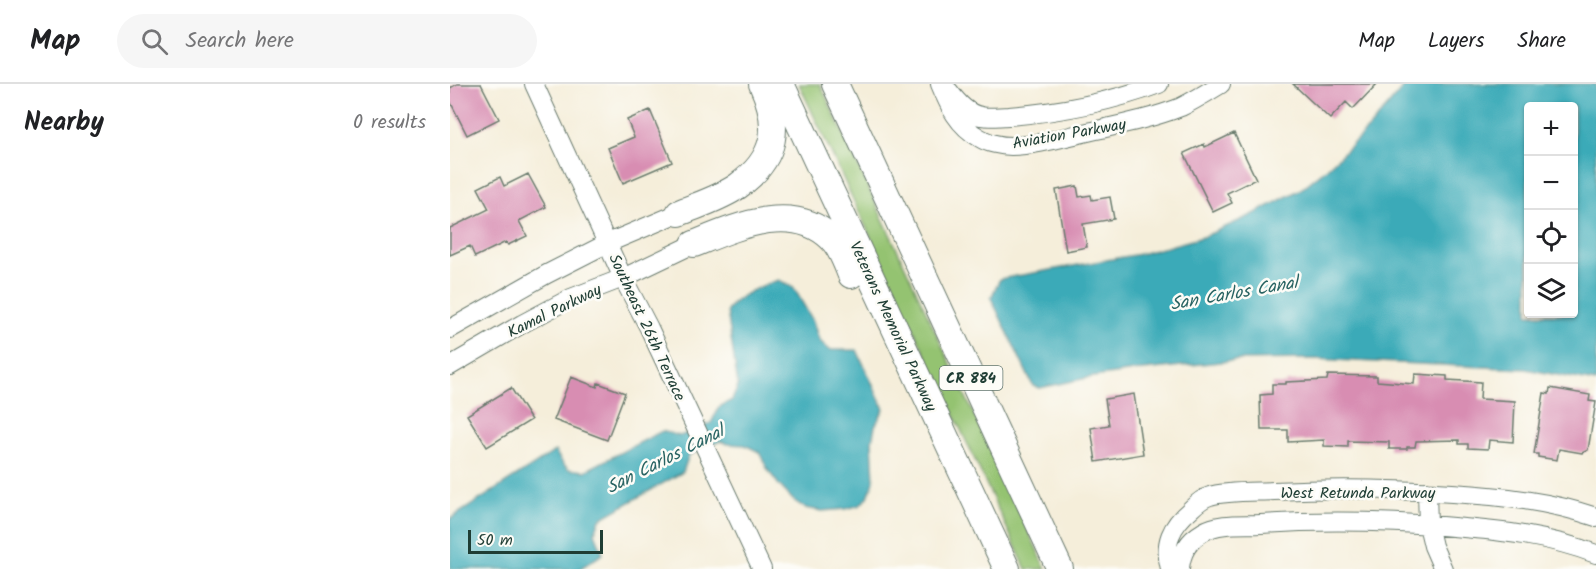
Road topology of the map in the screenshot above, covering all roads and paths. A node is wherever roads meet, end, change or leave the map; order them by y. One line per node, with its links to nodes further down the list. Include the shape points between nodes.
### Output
1 (534, 84): 9 (street, Southeast 26th Terrace)
2 (762, 84): 8 (highway, via 774,130 768,153 755,172 737,187)
3 (781, 84): 20 (highway, Veterans Memorial Parkway / CR 884)
4 (835, 84): 21 (highway, CR 884)
5 (942, 84): 6 (street, Aviation Parkway, via 969,111 981,117 997,117 1085,105); 7 (street, Aviation Parkway, via 951,109 970,132 1011,146 1142,120 1180,107)
6 (1158, 84)
7 (1221, 84)
8 (679, 213): 9 (street, Kamal Parkway)
9 (608, 243): 11 (street, Southeast 26th Terrace); 12 (street, Kamal Parkway)
10 (694, 244): 11 (street, Kamal Parkway); 19 (highway, via 742,226 780,219 800,220 832,239)
11 (623, 278): 13 (street, Kamal Parkway, via 571,298); 18 (street, Southeast 26th Terrace)
12 (450, 329)
13 (450, 366)
14 (1427, 491): 15 (street, West Retunda Parkway, via 1522,499); 16 (street); 22 (street, West Retunda Parkway, via 1286,490 1209,496 1191,508 1172,530 1167,547)
15 (1596, 517)
16 (1428, 525): 17 (street, West Retunda Parkway, via 1531,535); 23 (street, West Retunda Parkway, via 1287,522 1216,527 1189,542); 24 (street)
17 (1596, 554)
18 (762, 569)
19 (988, 569)
20 (1006, 569)
21 (1060, 569)
22 (1170, 569)
23 (1180, 569)
24 (1443, 569)

